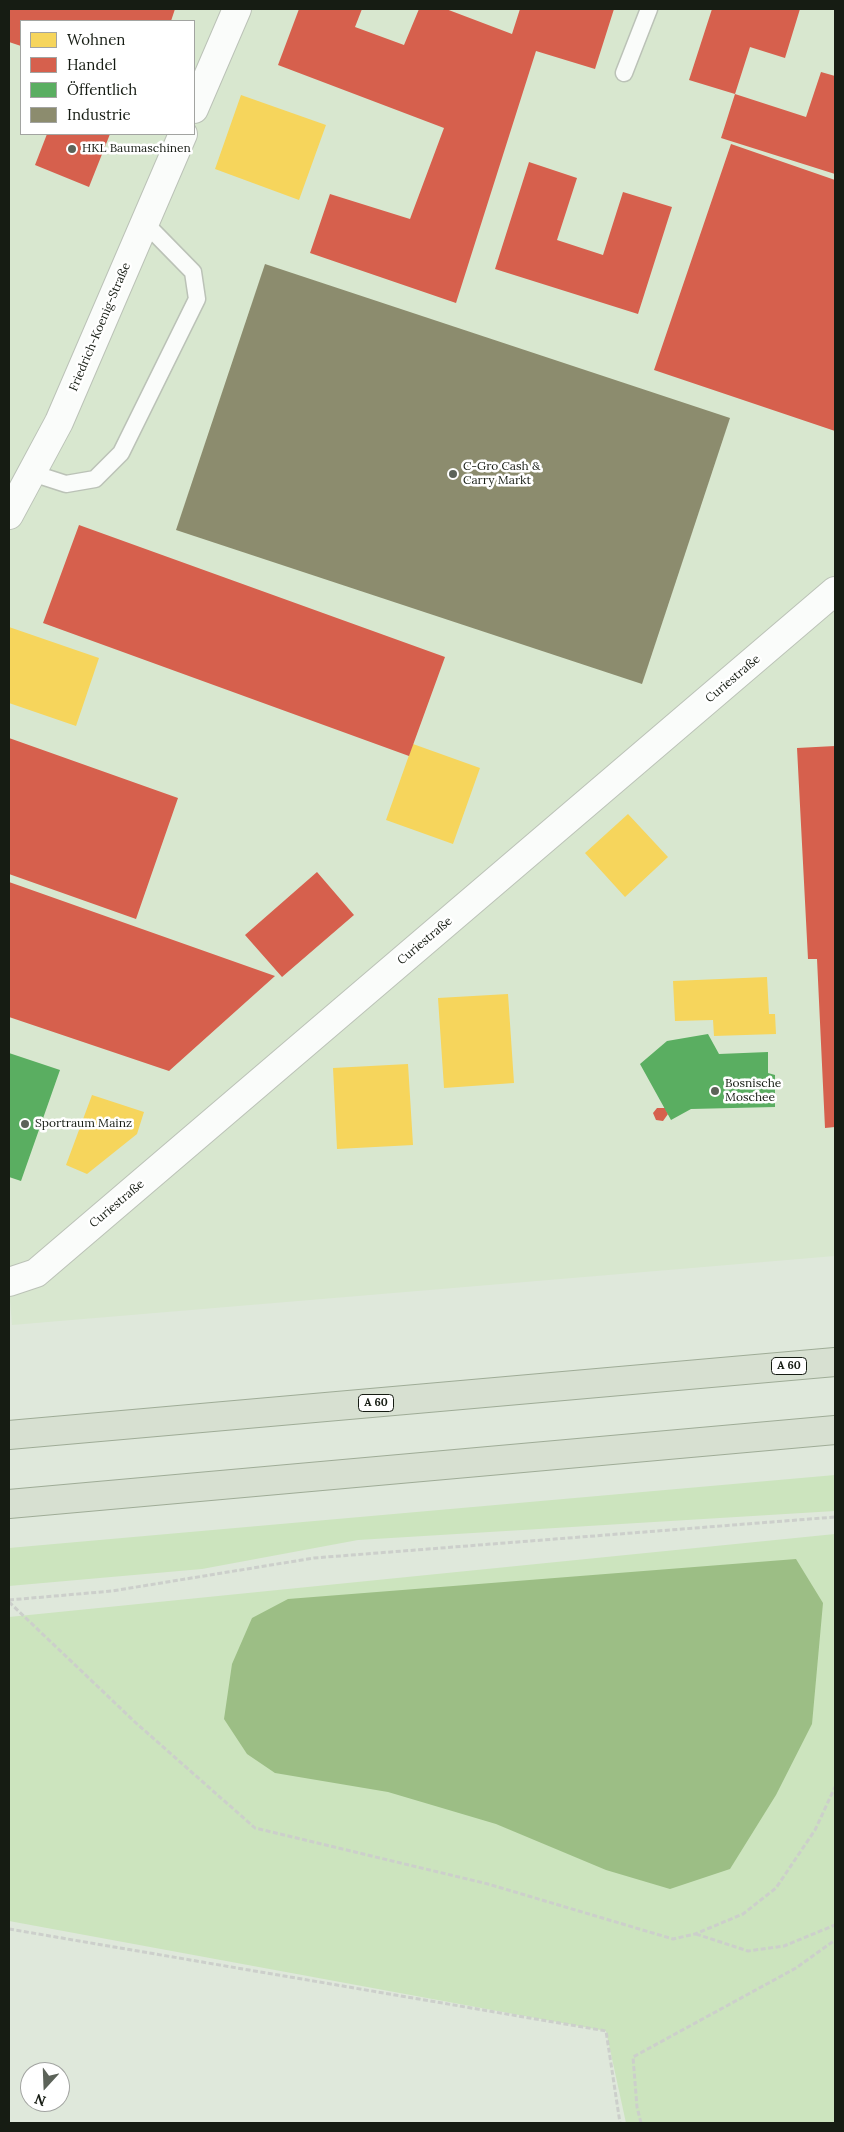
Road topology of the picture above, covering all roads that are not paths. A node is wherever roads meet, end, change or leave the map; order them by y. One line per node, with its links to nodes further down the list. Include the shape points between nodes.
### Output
1 (237, 9): 4 (street)
2 (650, 9): 3 (lane)
3 (624, 74)
4 (195, 107)
5 (183, 135): 6 (street, Friedrich-Koenig-Straße)
6 (145, 223): 7 (street, Friedrich-Koenig-Straße, via 59,422); 7 (lane, via 194,272 197,299 121,453 95,479 66,484)
7 (32, 473): 8 (street, Friedrich-Koenig-Straße)
8 (9, 515)
9 (835, 591): 10 (street, Curiestraße, via 36,1273)
10 (9, 1282)
11 (835, 1362): 13 (highway, A 60)
12 (835, 1430): 14 (highway)
13 (9, 1435)
14 (9, 1504)

